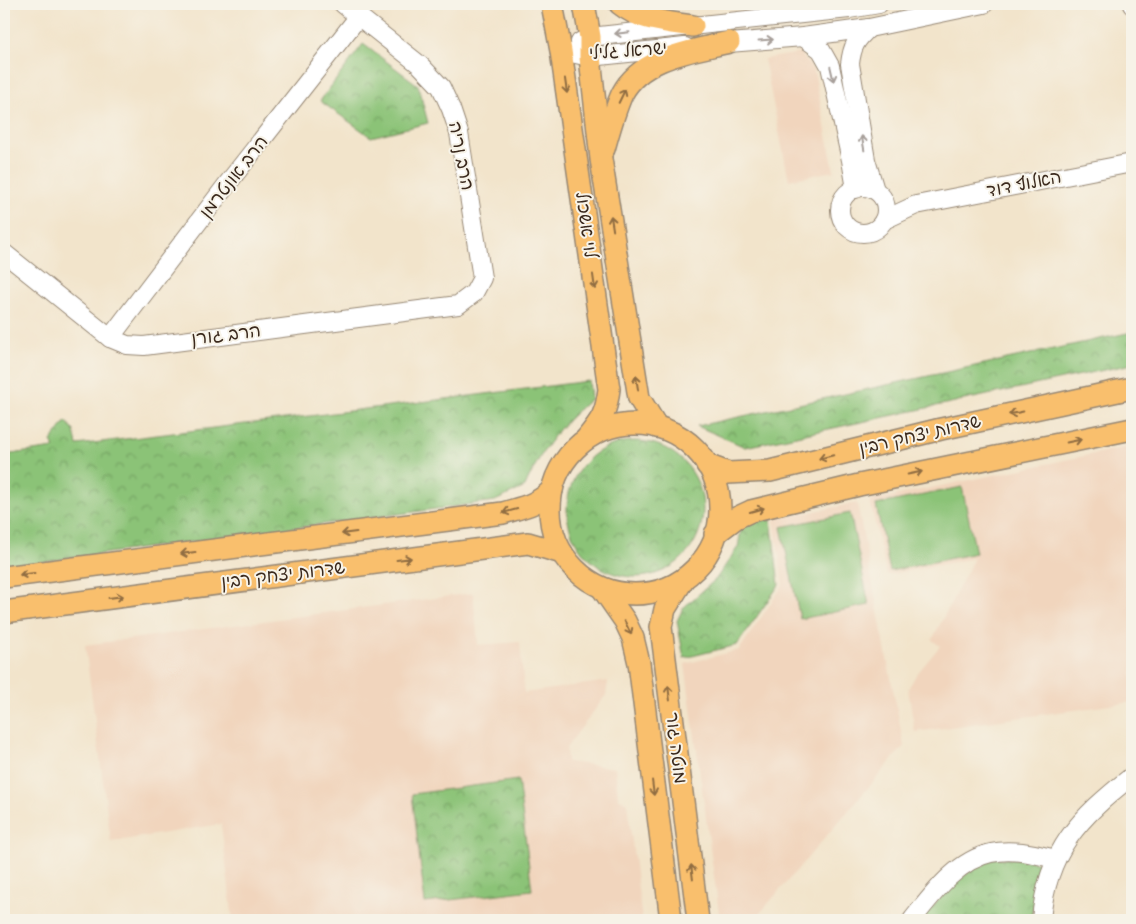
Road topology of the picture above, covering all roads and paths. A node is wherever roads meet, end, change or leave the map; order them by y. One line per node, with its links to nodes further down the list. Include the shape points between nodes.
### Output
1 (344, 4): 7 (street, הרב נריה)
2 (552, 4): 13 (main road, לוי אשכול)
3 (584, 4): 12 (main road, לוי אשכול)
4 (620, 4): 8 (main road, via 647,18)
5 (879, 4): 8 (street, ישראל גלילי)
6 (984, 4): 9 (street, ישראל גלילי)
7 (359, 16): 21 (street, הרב נריה, via 420,65 441,87 451,109 459,133 482,278); 22 (street, הרב אונטרמן)
8 (693, 26): 12 (street, ישראל גלילי, one-way to 12)
9 (869, 28): 10 (street, ישראל גלילי); 17 (street, one-way to 9, via 866,160 850,64 852,49)
10 (803, 37): 11 (street, ישראל גלילי, one-way to 10); 16 (street, one-way to 16, via 821,50 830,66)
11 (729, 42): 12 (street, ישראל גלילי); 14 (main road, one-way to 11, via 615,111 632,80 648,67 668,58)
12 (590, 47): 13 (street, ישראל גלילי); 14 (main road, לוי אשכול)
13 (562, 51): 26 (main road, לוי אשכול, one-way to 26, via 609,389 604,417)
14 (601, 159): 24 (main road, לוי אשכול, one-way to 14, via 639,398)
15 (1132, 163): 18 (street, האלוף דוד)
16 (856, 188): 17 (street, via 868,188); 19 (street, via 842,203 842,216 850,229 865,233 873,231)
17 (879, 195): 18 (street, האלוף דוד); 19 (street, via 886,213)
18 (916, 205): 19 (street, האלוף דוד)
19 (884, 220)
20 (4, 253): 22 (street, הרב גורן)
21 (474, 293): 22 (street, הרב גורן, via 458,305 144,346 127,345)
22 (110, 338)
23 (1132, 388): 27 (main road, שדרות יצחק רבין, one-way to 27, via 770,470 728,473)
24 (657, 427): 26 (main road, via 619,425); 27 (main road, via 688,442)
25 (1132, 429): 29 (main road, שדרות יצחק רבין, one-way to 25, via 751,511 858,485)
26 (584, 440): 28 (main road, via 567,458)
27 (707, 465): 29 (main road, via 713,473 720,498)
28 (552, 490): 30 (main road, via 549,508 553,536); 31 (main road, שדרות יצחק רבין, one-way to 31, via 532,505 503,513)
29 (716, 534): 32 (main road, via 699,565)
30 (562, 553): 33 (main road, via 588,581); 34 (main road, שדרות יצחק רבין, one-way to 30, via 528,543)
31 (4, 577)
32 (683, 580): 33 (main road, via 660,591 636,595); 39 (main road, מוטה גור, one-way to 32, via 662,627 665,609)
33 (602, 588): 38 (main road, מוטה גור, one-way to 38, via 625,621 639,663)
34 (4, 612)
35 (1132, 776): 36 (street, via 1093,809 1063,844)
36 (1056, 859): 37 (street, via 1009,851 977,858 944,882); 40 (street, via 1043,898)
37 (915, 919)
38 (671, 920)
39 (698, 920)
40 (1041, 920)

